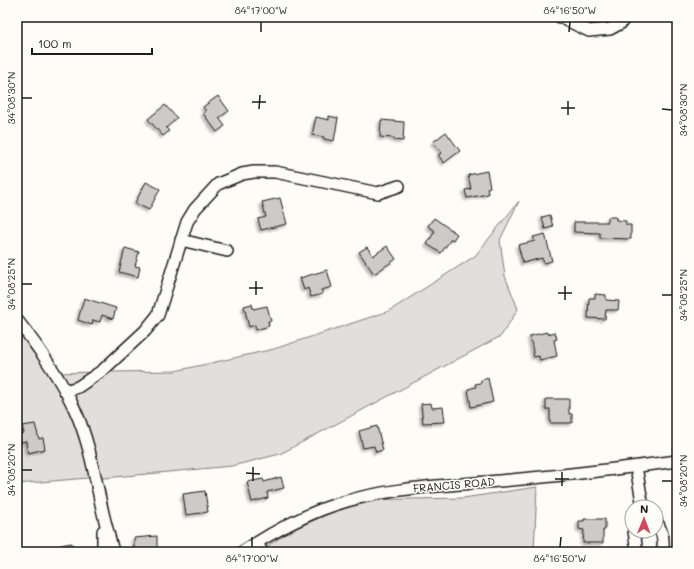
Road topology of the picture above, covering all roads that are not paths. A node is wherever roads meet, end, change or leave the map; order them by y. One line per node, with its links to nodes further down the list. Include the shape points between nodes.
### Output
1 (560, 17): 2 (street, via 589,31 610,29 621,23)
2 (624, 17)
3 (399, 186): 4 (street, via 378,193 275,172 242,174 218,184 195,209)
4 (181, 240): 5 (street); 7 (street, via 158,315 145,331 103,370 78,387)
5 (227, 251)
6 (17, 320): 7 (street, via 37,346)
7 (64, 391): 11 (street, via 75,410 88,443)
8 (677, 461): 9 (street, FRANCIS ROAD)
9 (636, 467): 10 (street); 15 (street, FRANCIS ROAD, via 373,494 339,503 307,516)
10 (642, 499)
11 (103, 515): 12 (street); 18 (street)
12 (103, 531): 16 (street); 17 (street)
13 (635, 539): 20 (street)
14 (662, 539): 21 (street)
15 (259, 547): 19 (street, FRANCIS ROAD)
16 (103, 552)
17 (107, 552)
18 (113, 552)
19 (242, 552)
20 (637, 552)
21 (662, 552)

